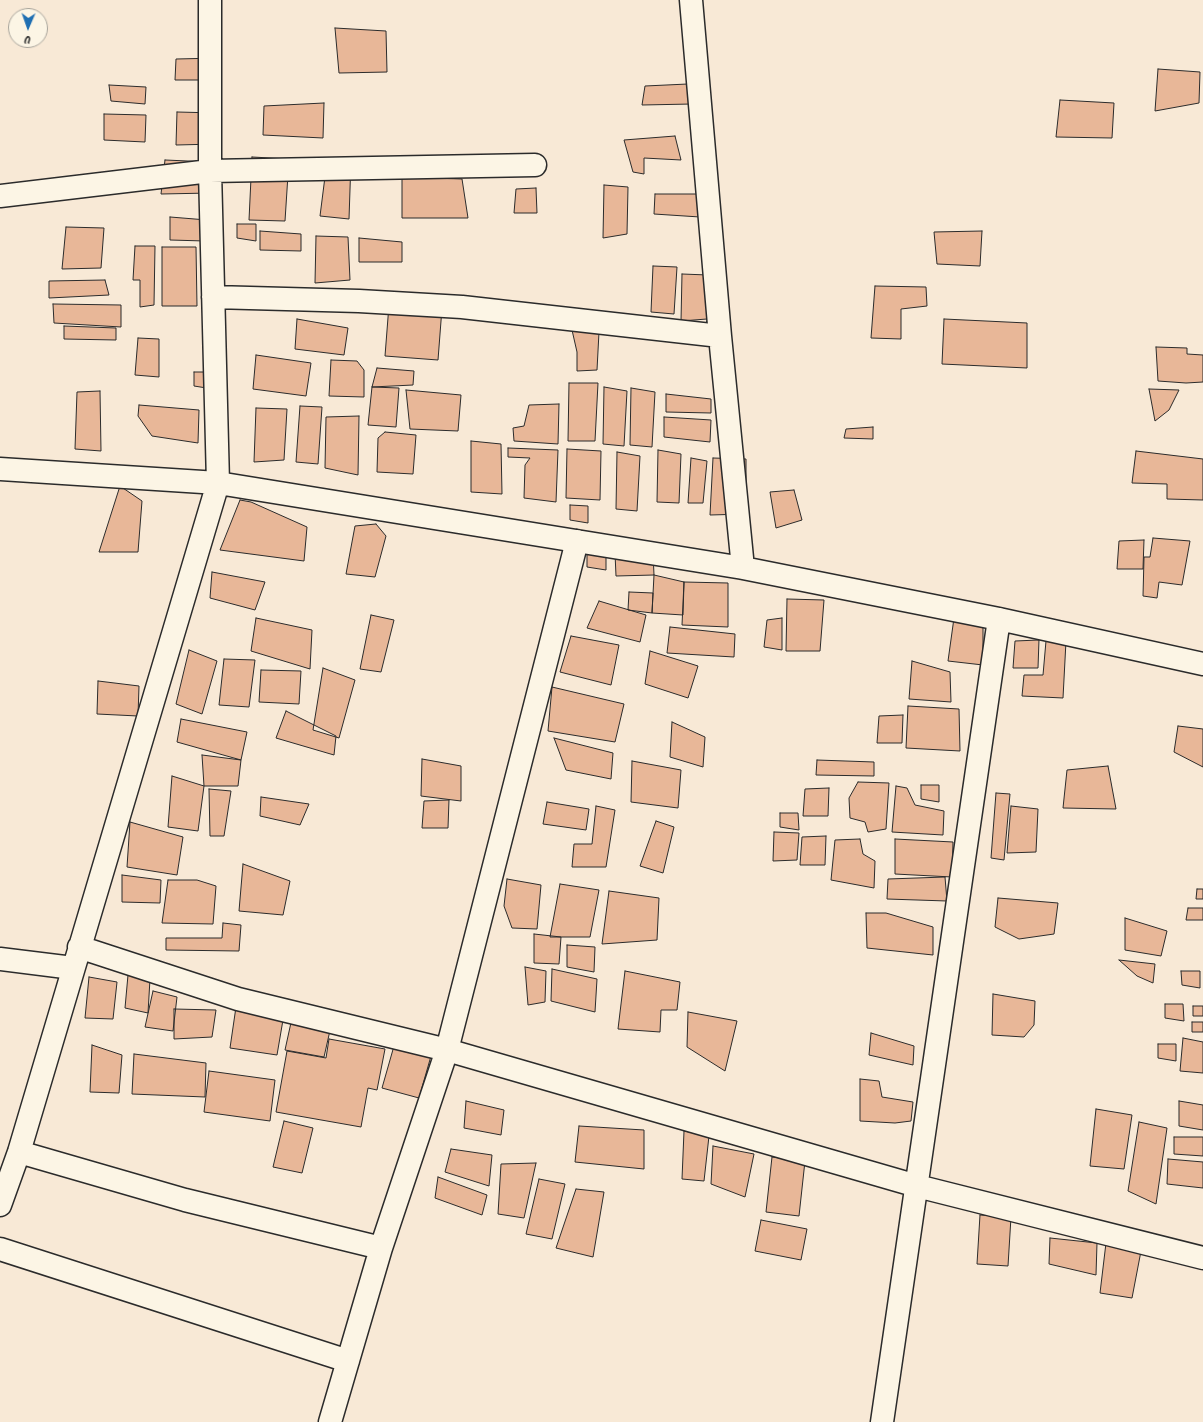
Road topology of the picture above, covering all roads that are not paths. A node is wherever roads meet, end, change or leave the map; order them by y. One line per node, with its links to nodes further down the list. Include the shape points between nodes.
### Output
1 (210, 0): 4 (street)
2 (691, 0): 7 (street)
3 (535, 165): 4 (street)
4 (210, 171): 5 (street); 6 (street)
5 (0, 196)
6 (213, 297): 7 (street, via 462,307); 9 (street)
7 (720, 336): 11 (street)
8 (0, 469): 9 (street)
9 (218, 483): 10 (street); 14 (street)
10 (577, 541): 11 (street); 17 (street)
11 (743, 568): 12 (street)
12 (999, 619): 13 (street); 19 (street)
13 (1203, 664)
14 (79, 947): 16 (street); 17 (street, via 238,999)
15 (0, 959): 16 (street)
16 (73, 968): 18 (street)
17 (447, 1050): 19 (street); 21 (street)
18 (19, 1152): 20 (street); 21 (street, via 185,1200)
19 (917, 1186): 23 (street); 26 (street)
20 (0, 1205)
21 (381, 1248): 24 (street)
22 (0, 1249): 24 (street)
23 (1203, 1258)
24 (348, 1361): 25 (street)
25 (330, 1422)
26 (882, 1422)

